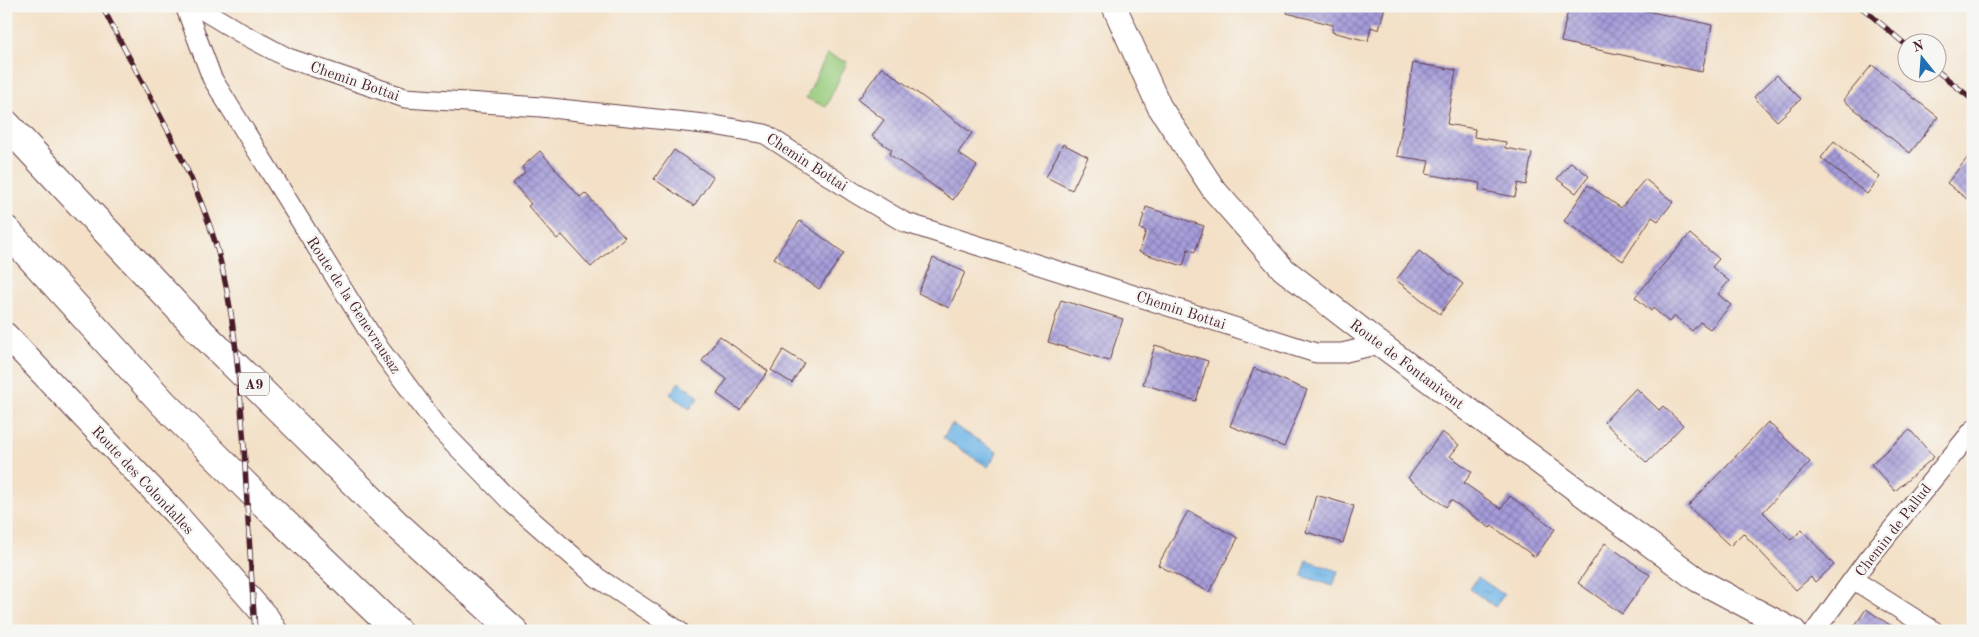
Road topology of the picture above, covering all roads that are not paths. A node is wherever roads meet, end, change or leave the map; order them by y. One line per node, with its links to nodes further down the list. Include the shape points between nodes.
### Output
1 (186, 6): 13 (street, Route de la Genevrausaz, via 212,78 379,348 438,427 512,503 591,571)
2 (196, 6): 7 (street, Chemin Bottai, via 288,58 405,98 714,124 765,134 904,222 1316,353 1342,353)
3 (1114, 6): 7 (street, Route de Fontanivent, via 1159,106 1214,190 1283,269)
4 (6, 124): 12 (highway, A9, via 207,338 394,522)
5 (6, 230): 11 (highway, via 163,403)
6 (6, 334): 10 (street, Route des Colondalles, via 175,513)
7 (1380, 344): 14 (street, Route de Fontanivent, via 1698,580)
8 (1973, 430): 9 (street, Chemin de Pallud)
9 (1854, 580): 15 (street, Chemin de Pallud); 16 (street)
10 (275, 631)
11 (397, 631)
12 (514, 631)
13 (679, 631)
14 (1794, 631)
15 (1816, 631)
16 (1934, 631)

